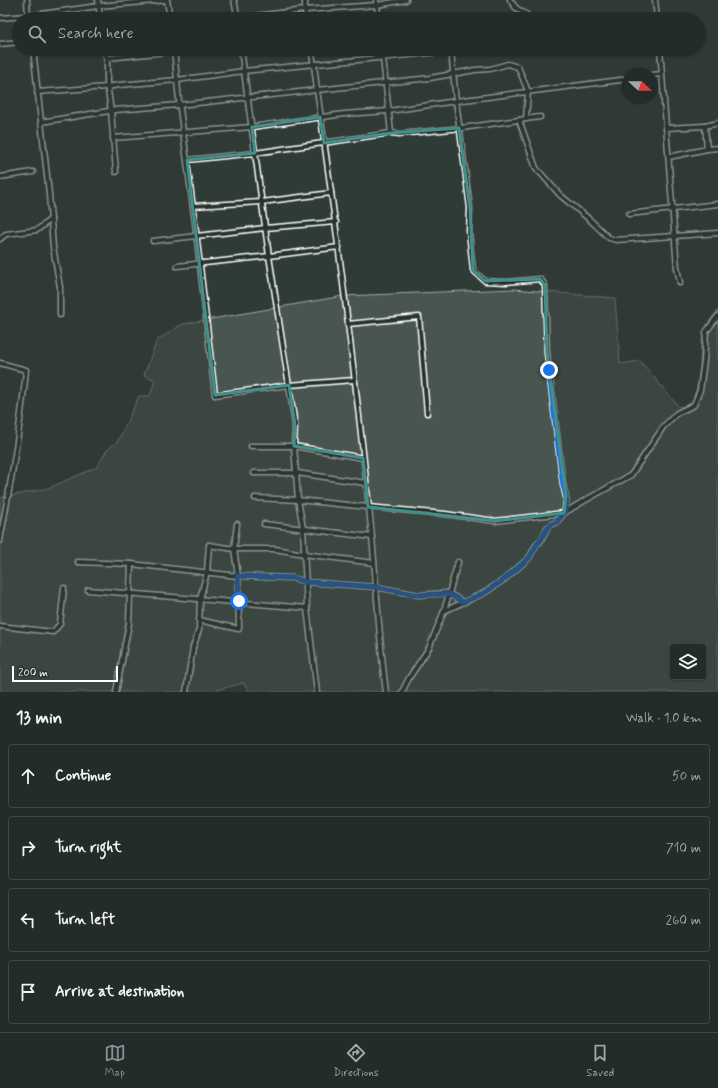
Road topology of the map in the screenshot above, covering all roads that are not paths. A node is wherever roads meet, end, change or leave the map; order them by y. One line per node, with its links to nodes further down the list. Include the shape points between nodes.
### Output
1 (27, 0): 12 (street)
2 (98, 0): 10 (street)
3 (167, 0): 10 (street); 15 (street)
4 (234, 0): 16 (street)
5 (305, 0): 11 (street)
6 (406, 0): 9 (street)
7 (510, 0): 19 (street)
8 (655, 0): 20 (street)
9 (377, 2): 11 (street); 18 (street)
10 (98, 6): 13 (street); 14 (street)
11 (305, 10): 17 (street)
12 (27, 12)
13 (62, 12)
14 (99, 12)
15 (169, 12)
16 (237, 12)
17 (290, 12)
18 (378, 12)
19 (522, 12)
20 (656, 12)
21 (0, 18): 22 (street)
22 (12, 18)
23 (12, 43): 24 (street)
24 (0, 44)
25 (34, 56): 46 (street)
26 (124, 56): 33 (street)
27 (175, 56): 40 (street)
28 (242, 56): 36 (street)
29 (312, 56): 35 (street)
30 (402, 56): 34 (street)
31 (451, 56): 37 (street)
32 (661, 56): 39 (street)
33 (107, 58): 43 (street)
34 (383, 58): 35 (street); 42 (street)
35 (314, 65): 36 (street); 44 (street)
36 (244, 71): 40 (street); 47 (street)
37 (454, 73): 42 (street); 45 (street, via 514,65 520,71); 48 (street)
38 (658, 74): 39 (street)
39 (662, 74): 61 (street)
40 (177, 80): 43 (street); 49 (street)
41 (622, 80): 45 (street)
42 (386, 84): 44 (street); 51 (street)
43 (107, 87): 46 (street); 50 (street)
44 (316, 90): 47 (street); 52 (street)
45 (528, 91): 48 (street); 54 (street)
46 (37, 92): 56 (street)
47 (248, 98): 49 (street); 59 (street)
48 (456, 101): 51 (street); 60 (street)
49 (179, 105): 50 (street); 62 (street)
50 (111, 111): 56 (street); 64 (street)
51 (389, 111): 52 (street); 63 (street)
52 (320, 117): 59 (street); 65 (street)
53 (540, 117): 54 (street)
54 (526, 119): 55 (street)
55 (519, 120): 60 (street); 84 (street, via 536,168 560,195 609,238 616,240)
56 (41, 122): 80 (street)
57 (718, 123): 58 (street)
58 (705, 126): 61 (street); 67 (street)
59 (252, 127): 62 (street); 68 (street)
60 (459, 128): 63 (street); 109 (street, via 470,208 469,232 473,270 485,281 540,279 545,285 547,353 566,495 567,505)
61 (666, 128): 69 (street)
62 (183, 132): 64 (street); 70 (street)
63 (391, 133): 65 (street)
64 (113, 138): 72 (street)
65 (324, 143): 68 (street); 74 (street)
66 (718, 148): 67 (street)
67 (707, 149): 69 (street)
68 (255, 153): 70 (street); 75 (street)
69 (669, 157): 78 (street)
70 (187, 160): 77 (street)
71 (33, 172): 73 (street)
72 (116, 172)
73 (0, 177)
74 (331, 192): 75 (street); 81 (street)
75 (262, 202): 77 (street); 82 (street)
76 (718, 204): 78 (street)
77 (193, 206): 85 (street)
78 (673, 209): 79 (street); 84 (street)
79 (629, 214)
80 (50, 219): 86 (street, via 37,230 6,234); 93 (street, via 60,287)
81 (336, 222): 82 (street); 88 (street)
82 (265, 228): 85 (street); 89 (street)
83 (718, 233): 84 (street)
84 (675, 236): 92 (street)
85 (197, 237): 87 (street); 90 (street)
86 (0, 240)
87 (153, 241)
88 (338, 247): 89 (street); 95 (street)
89 (269, 256): 90 (street); 98 (street)
90 (200, 263): 91 (street); 98 (street, via 216,395)
91 (177, 266)
92 (680, 283)
93 (60, 314)
94 (718, 316): 109 (street, via 706,332 700,390 694,406 677,413 664,426 631,475)
95 (348, 324): 97 (street); 99 (street, via 419,317)
96 (0, 363): 113 (street, via 26,370 23,408)
97 (354, 380): 98 (street); 102 (street)
98 (289, 385): 101 (street, via 295,425)
99 (427, 413)
100 (251, 446): 101 (street)
101 (294, 446): 102 (street); 104 (street)
102 (363, 458): 105 (street)
103 (254, 473): 104 (street)
104 (296, 473): 105 (street); 107 (street)
105 (366, 483): 108 (street)
106 (255, 498): 107 (street)
107 (298, 500): 108 (street); 112 (street)
108 (368, 507): 109 (street, via 495,521); 114 (street)
109 (564, 513): 132 (street, via 557,522 547,528 529,558 484,593)
110 (237, 524): 116 (street)
111 (264, 524): 112 (street)
112 (303, 528): 114 (street); 117 (street)
113 (1, 529): 115 (street)
114 (372, 537): 120 (street)
115 (0, 541)
116 (234, 549): 117 (street, via 276,549); 122 (street, via 209,545); 123 (street)
117 (304, 554): 120 (street); 124 (street)
118 (78, 562): 121 (street)
119 (458, 562): 129 (street)
120 (374, 563): 125 (street)
121 (131, 564): 122 (street); 128 (street)
122 (206, 572): 123 (street); 130 (street)
123 (238, 576): 124 (street, via 293,578); 131 (street)
124 (306, 582): 125 (street); 133 (street)
125 (376, 587): 129 (street, via 419,595); 140 (street)
126 (64, 588): 136 (street, via 60,624 53,632)
127 (88, 590): 128 (street)
128 (130, 592): 130 (street); 137 (street, via 129,623)
129 (448, 594): 132 (street); 134 (street)
130 (200, 599): 131 (street); 135 (street)
131 (239, 601): 133 (street); 135 (street, via 239,629)
132 (463, 602): 134 (street)
133 (307, 608): 139 (street)
134 (444, 611): 141 (street, via 429,648 408,678)
135 (199, 620): 138 (street)
136 (0, 626)
137 (116, 692)
138 (186, 692)
139 (317, 692)
140 (386, 692)
141 (402, 692)

